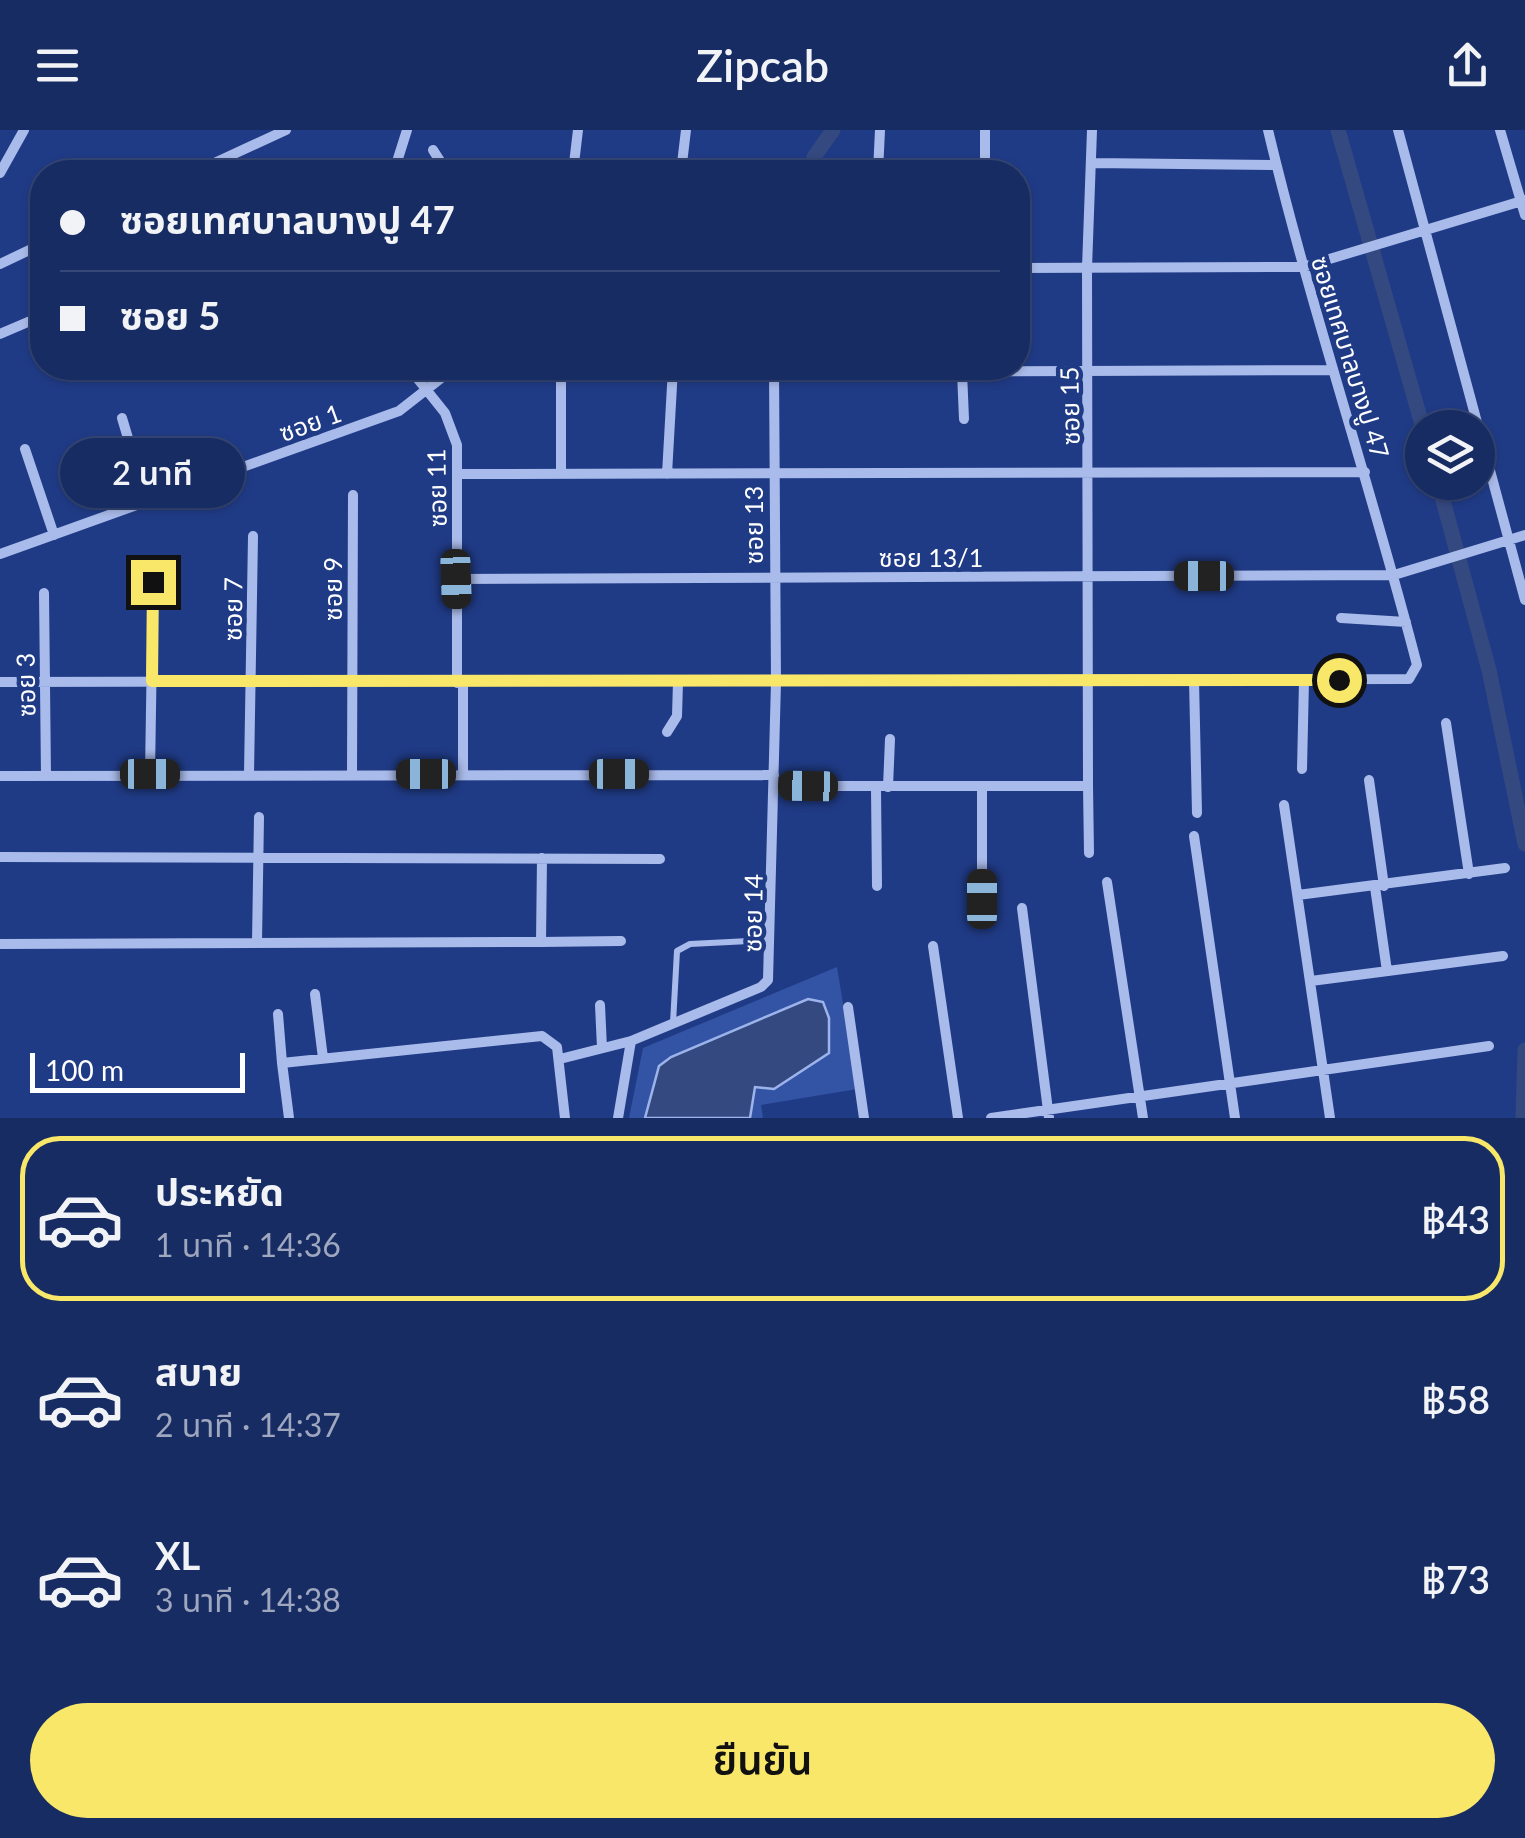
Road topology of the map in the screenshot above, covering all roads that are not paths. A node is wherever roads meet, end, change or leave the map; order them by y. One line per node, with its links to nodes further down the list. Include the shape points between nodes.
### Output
1 (24, 130): 22 (street)
2 (286, 130): 13 (street)
3 (407, 130): 14 (street)
4 (578, 130): 16 (street)
5 (686, 130): 17 (street)
6 (880, 130): 18 (street)
7 (986, 130): 19 (street)
8 (1092, 130): 20 (street, ซอย 15)
9 (1268, 130): 21 (street, ซอยเทศบาลบางปู 47)
10 (1398, 130): 25 (street)
11 (1500, 130): 23 (street)
12 (433, 150): 15 (street)
13 (221, 160)
14 (397, 160)
15 (439, 160)
16 (575, 160)
17 (682, 160)
18 (879, 160)
19 (985, 160)
20 (1092, 164): 21 (street); 30 (street, ซอย 15)
21 (1276, 166): 28 (street, ซอยเทศบาลบางปู 47)
22 (0, 173)
23 (1523, 201): 24 (street); 25 (street)
24 (1525, 215)
25 (1424, 232): 28 (street); 57 (street)
26 (30, 250): 27 (street)
27 (0, 264)
28 (1303, 266): 30 (street); 33 (street, ซอยเทศบาลบางปู 47)
29 (1030, 268): 30 (street)
30 (1087, 268): 35 (street, ซอย 15)
31 (30, 321): 32 (street)
32 (0, 334)
33 (1332, 370): 35 (street); 46 (street, ซอยเทศบาลบางปู 47)
34 (1030, 371): 35 (street)
35 (1088, 371): 51 (street, ซอย 15)
36 (419, 380): 42 (street, ซอย 11)
37 (440, 380): 42 (street, ซอย 1)
38 (560, 380): 48 (street)
39 (671, 380): 49 (street)
40 (774, 380): 50 (street, ซอย 13)
41 (962, 380): 44 (street)
42 (428, 391): 47 (street, ซอย 11, via 452,427); 53 (street, ซอย 1, via 399,411)
43 (122, 418): 53 (street)
44 (964, 419)
45 (25, 450): 55 (street)
46 (1365, 472): 51 (street); 59 (street, ซอยเทศบาลบางปู 47)
47 (458, 474): 48 (street); 62 (street, ซอย 11)
48 (560, 474): 49 (street)
49 (667, 474): 50 (street)
50 (773, 474): 51 (street); 60 (street, ซอย 13)
51 (1090, 474): 61 (street, ซอย 15)
52 (353, 495): 74 (street, ซอย 9)
53 (146, 502): 55 (street, ซอย 1)
54 (1525, 534): 57 (street, ซอย 13/1)
55 (54, 535): 58 (street, ซอย 1)
56 (253, 536): 78 (street, ซอย 7)
57 (1508, 540): 59 (street, ซอย 13/1); 65 (street)
58 (0, 554)
59 (1394, 574): 61 (street, ซอย 13/1); 67 (street, ซอยเทศบาลบางปู 47)
60 (773, 576): 61 (street, ซอย 13/1); 62 (street, ซอย 13/1); 77 (street, ซอย 13)
61 (1089, 577): 68 (street, ซอย 15)
62 (456, 579): 75 (street, ซอย 11)
63 (153, 582): 71 (street)
64 (44, 593): 70 (street, ซอย 3)
65 (1525, 600)
66 (1341, 618): 67 (street)
67 (1406, 622): 72 (street, ซอยเทศบาลบางปู 47, via 1417,666 1409,679)
68 (1089, 680): 69 (street, ซอยเทศบาลบางปู 47); 77 (street, ซอยเทศบาลบางปู 47); 92 (street, ซอย 15)
69 (1194, 680): 72 (street, ซอยเทศบาลบางปู 47); 95 (street)
70 (46, 681): 71 (street, ซอยเทศบาลบางปู 47); 73 (street, ซอยเทศบาลบางปู 47); 88 (street, ซอย 3)
71 (152, 681): 78 (street, ซอยเทศบาลบางปู 47); 84 (street)
72 (1304, 681): 82 (street)
73 (0, 682)
74 (352, 682): 75 (street, ซอยเทศบาลบางปู 47); 78 (street, ซอยเทศบาลบางปู 47); 86 (street, ซอย 9)
75 (460, 682): 76 (street, ซอยเทศบาลบางปู 47); 83 (street, ซอย 11)
76 (678, 682): 77 (street, ซอยเทศบาลบางปู 47); 80 (street, via 677,716)
77 (776, 682): 90 (street, ซอย 14)
78 (250, 683): 85 (street, ซอย 7)
79 (1446, 723): 104 (street)
80 (666, 732)
81 (890, 740): 93 (street)
82 (1302, 769)
83 (463, 773): 86 (street); 90 (street)
84 (150, 774): 85 (street); 88 (street)
85 (249, 774): 86 (street)
86 (352, 774)
87 (0, 776): 88 (street)
88 (46, 776)
89 (1369, 780): 107 (street)
90 (774, 781): 93 (street); 111 (street, ซอย 14)
91 (982, 786): 92 (street); 93 (street); 109 (street)
92 (1088, 786): 98 (street, ซอย 15)
93 (882, 788): 106 (street)
94 (1284, 805): 108 (street)
95 (1196, 813)
96 (259, 818): 100 (street)
97 (1194, 836): 132 (street)
98 (1089, 853)
99 (0, 857): 100 (street)
100 (258, 858): 101 (street); 113 (street)
101 (542, 858): 102 (street); 114 (street)
102 (660, 859)
103 (1506, 868): 104 (street)
104 (1468, 874): 107 (street)
105 (1108, 882): 133 (street)
106 (877, 886)
107 (1380, 886): 108 (street); 118 (street)
108 (1298, 895): 119 (street)
109 (982, 899)
110 (1022, 908): 134 (street)
111 (771, 940): 124 (street, ซอย 14, via 766,984); 124 (lane, via 690,944 677,951)
112 (621, 941): 114 (street)
113 (257, 942): 114 (street); 115 (street)
114 (540, 942)
115 (0, 944)
116 (934, 946): 139 (street)
117 (1502, 956): 118 (street)
118 (1387, 971): 119 (street)
119 (1311, 981): 131 (street)
120 (315, 994): 128 (street)
121 (600, 1006): 127 (street)
122 (848, 1007): 138 (street)
123 (278, 1014): 130 (street)
124 (672, 1024): 125 (street, ซอย 14)
125 (631, 1041): 127 (street, ซอย 14); 137 (street)
126 (1489, 1046): 131 (street)
127 (602, 1048): 129 (street, ซอย 14)
128 (323, 1058): 129 (street, via 542,1036 554,1042); 130 (street)
129 (560, 1058): 136 (street)
130 (282, 1064): 135 (street)
131 (1324, 1070): 132 (street); 143 (street)
132 (1230, 1082): 133 (street); 142 (street)
133 (1139, 1096): 134 (street); 141 (street)
134 (1049, 1114): 140 (street)
135 (289, 1118)
136 (565, 1118)
137 (618, 1118)
138 (864, 1118)
139 (958, 1118)
140 (992, 1118)
141 (1142, 1118)
142 (1235, 1118)
143 (1330, 1118)

